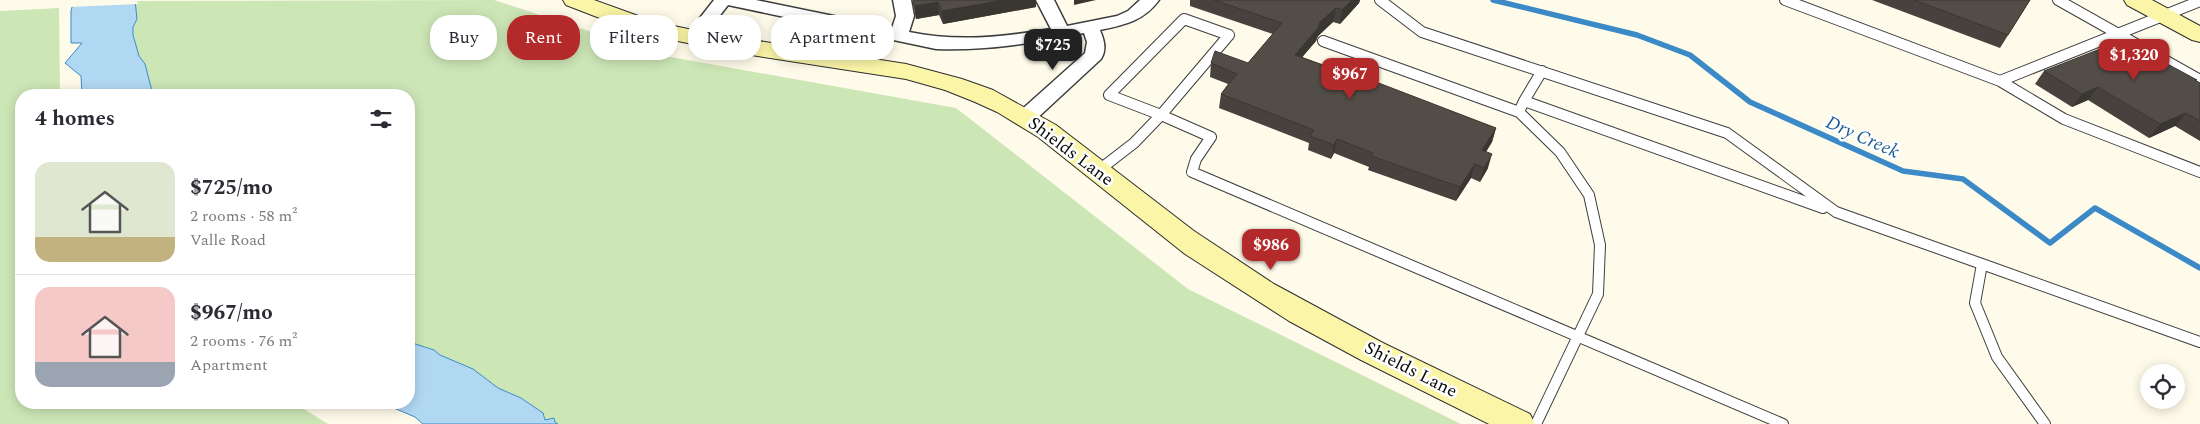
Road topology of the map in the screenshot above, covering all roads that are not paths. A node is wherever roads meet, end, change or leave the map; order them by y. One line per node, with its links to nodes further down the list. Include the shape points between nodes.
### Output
1 (574, 0): 19 (main road, Shields Lane, via 632,23)
2 (706, 0): 19 (street)
3 (723, 0): 19 (street)
4 (731, 0): 17 (street)
5 (902, 0): 17 (street, via 905,16)
6 (1045, 0): 15 (street)
7 (1150, 0): 14 (street, via 1127,19)
8 (1380, 0): 21 (lane, via 1422,32)
9 (1785, 0): 23 (lane)
10 (2058, 0): 16 (lane)
11 (2135, 0): 13 (main road)
12 (2200, 1): 13 (lane)
13 (2165, 16): 16 (lane); 18 (main road)
14 (1090, 26): 15 (street); 27 (street, via 1096,42 1094,55)
15 (1061, 31): 17 (street, via 964,44 936,43)
16 (2118, 33): 22 (lane); 23 (lane)
17 (899, 35)
18 (2200, 35)
19 (686, 36): 27 (main road, Shields Lane, via 926,76 981,95)
20 (1323, 41): 25 (lane)
21 (1542, 71): 24 (lane); 30 (lane, via 1726,133)
22 (2200, 80)
23 (2000, 81): 29 (lane, via 2064,119)
24 (1524, 101): 25 (lane); 30 (lane)
25 (1518, 112): 32 (lane, via 1560,152 1589,196 1600,245 1598,294)
26 (1161, 115): 26 (lane, via 1201,69 1229,35 1184,20 1109,95); 28 (lane, via 1134,143); 32 (lane, via 1211,137 1196,159 1192,172)
27 (1026, 117): 28 (main road, Shields Lane)
28 (1099, 170): 34 (main road, Shields Lane, via 1168,227 1268,294)
29 (2200, 172)
30 (1836, 212): 31 (lane)
31 (1982, 264): 33 (lane); 37 (lane, via 1975,303 1997,357)
32 (1578, 337): 35 (lane); 36 (lane)
33 (2200, 342)
34 (1519, 424)
35 (1536, 424)
36 (1783, 424)
37 (2045, 424)

